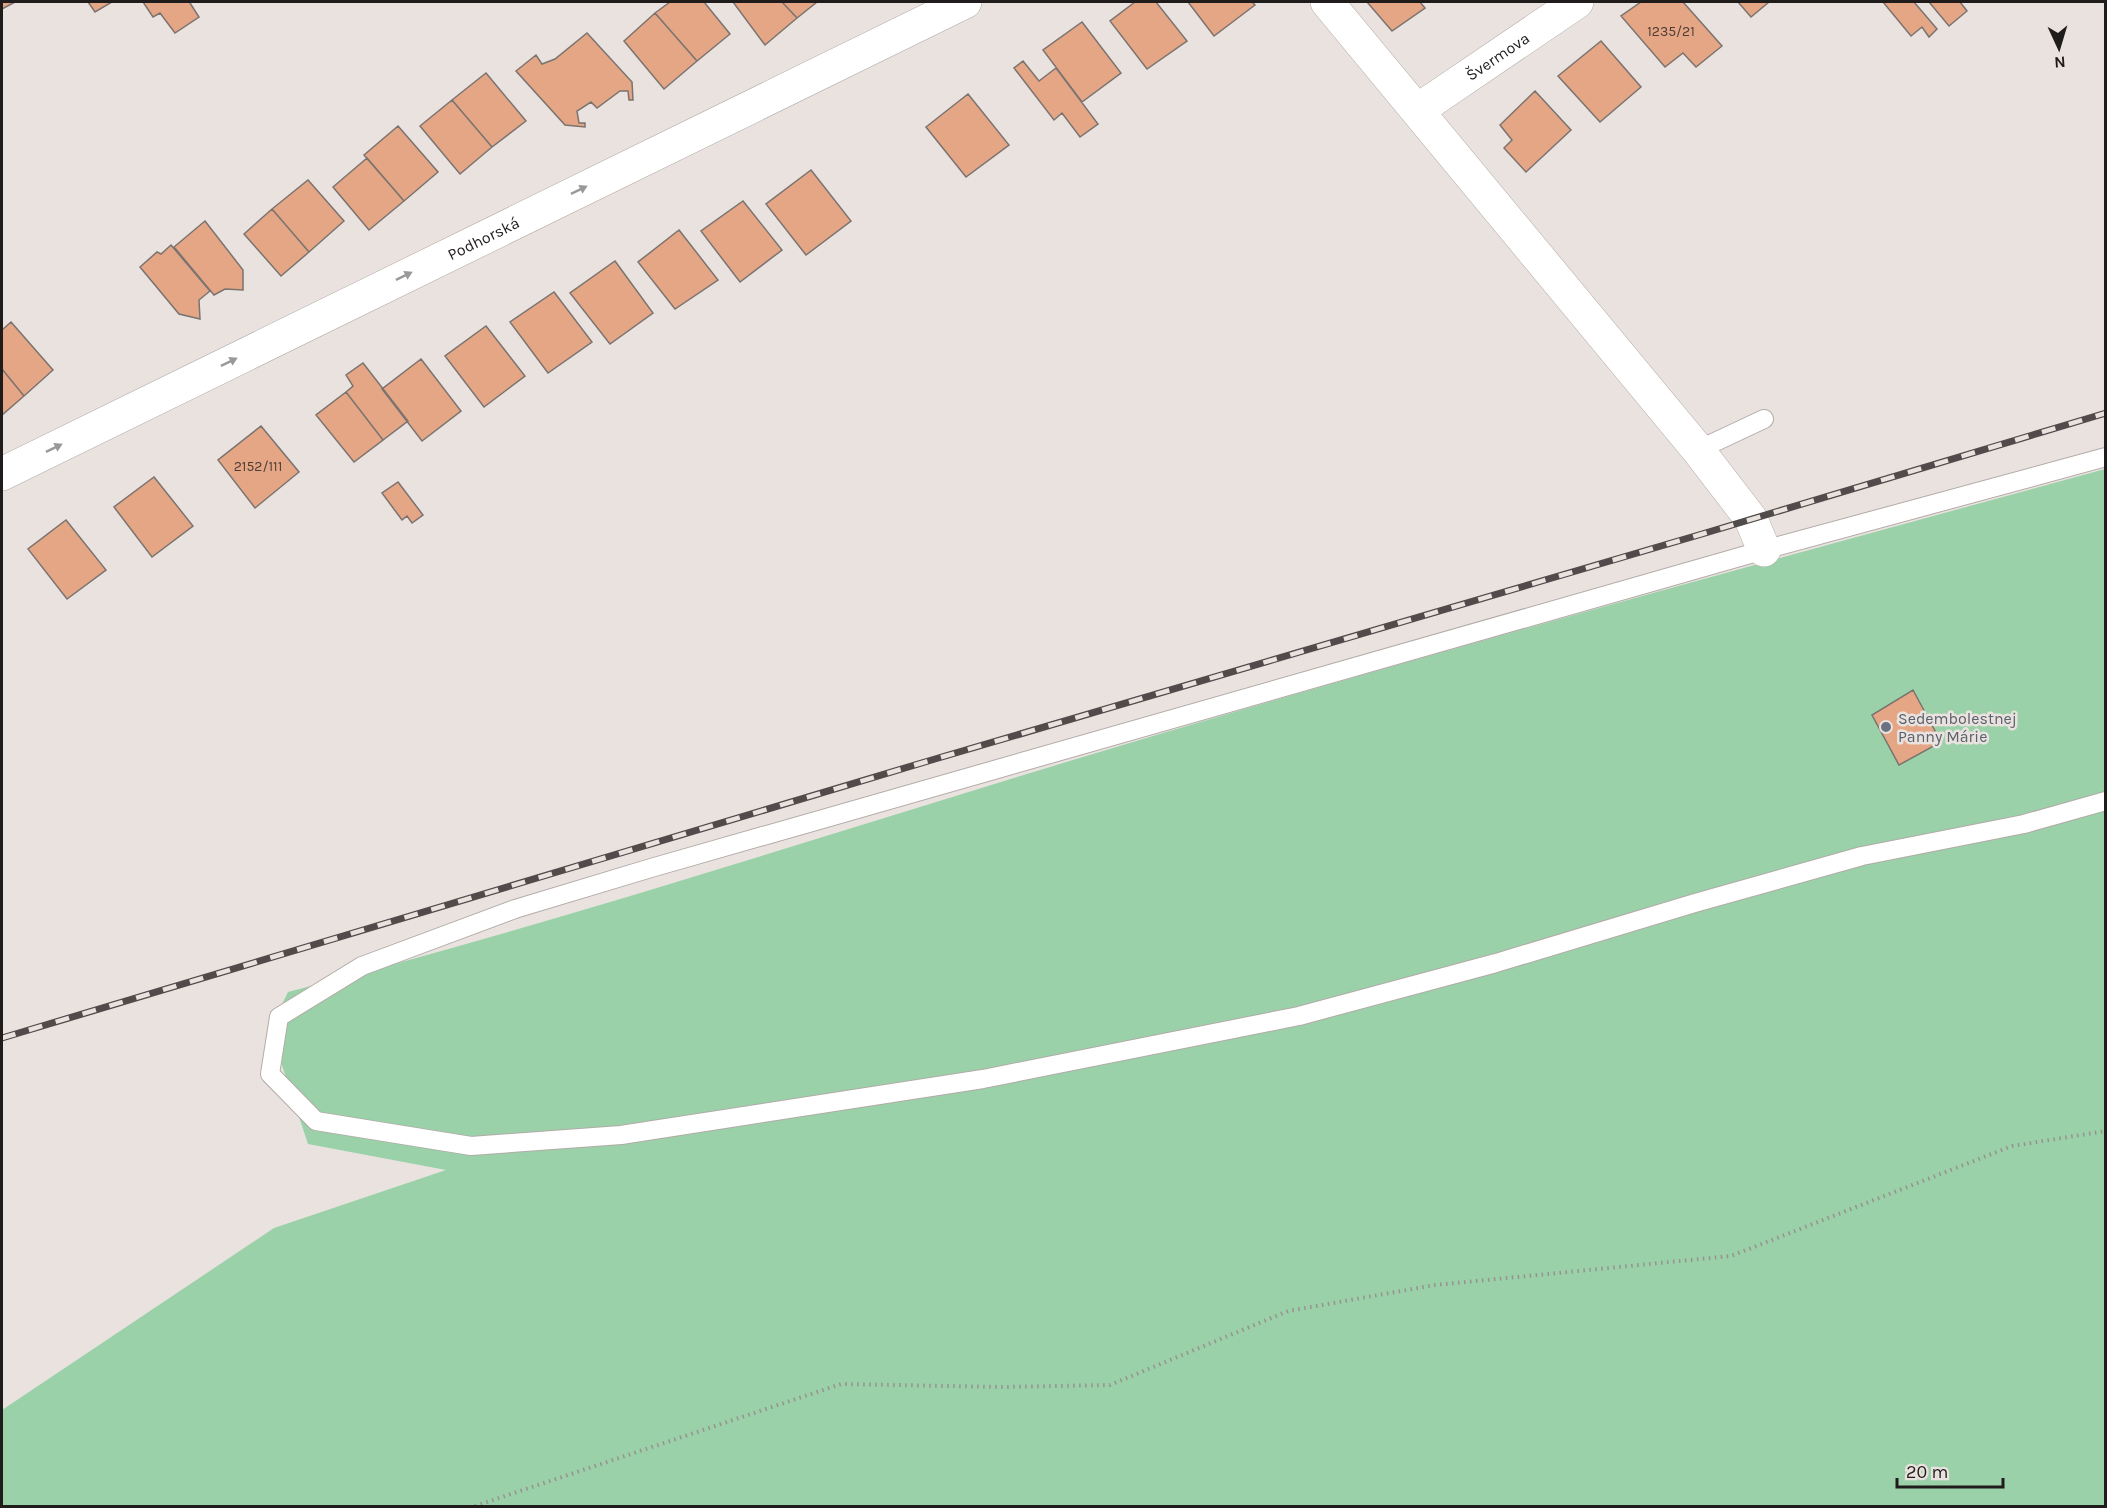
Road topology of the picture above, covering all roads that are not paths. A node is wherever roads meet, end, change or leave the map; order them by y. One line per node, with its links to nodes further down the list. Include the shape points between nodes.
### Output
1 (964, 2): 8 (street, Podhorská, one-way to 1)
2 (1328, 2): 4 (street)
3 (1577, 2): 4 (street, Švermova)
4 (1418, 110): 6 (street)
5 (1764, 419): 6 (lane)
6 (1698, 450): 9 (street, via 1751,519)
7 (2106, 457): 9 (lane)
8 (2, 474)
9 (1764, 550): 10 (lane, via 515,909 362,966 279,1017 270,1074 316,1121 471,1146 621,1135 983,1079 1299,1016 1862,856 2024,824)
10 (2106, 801)

